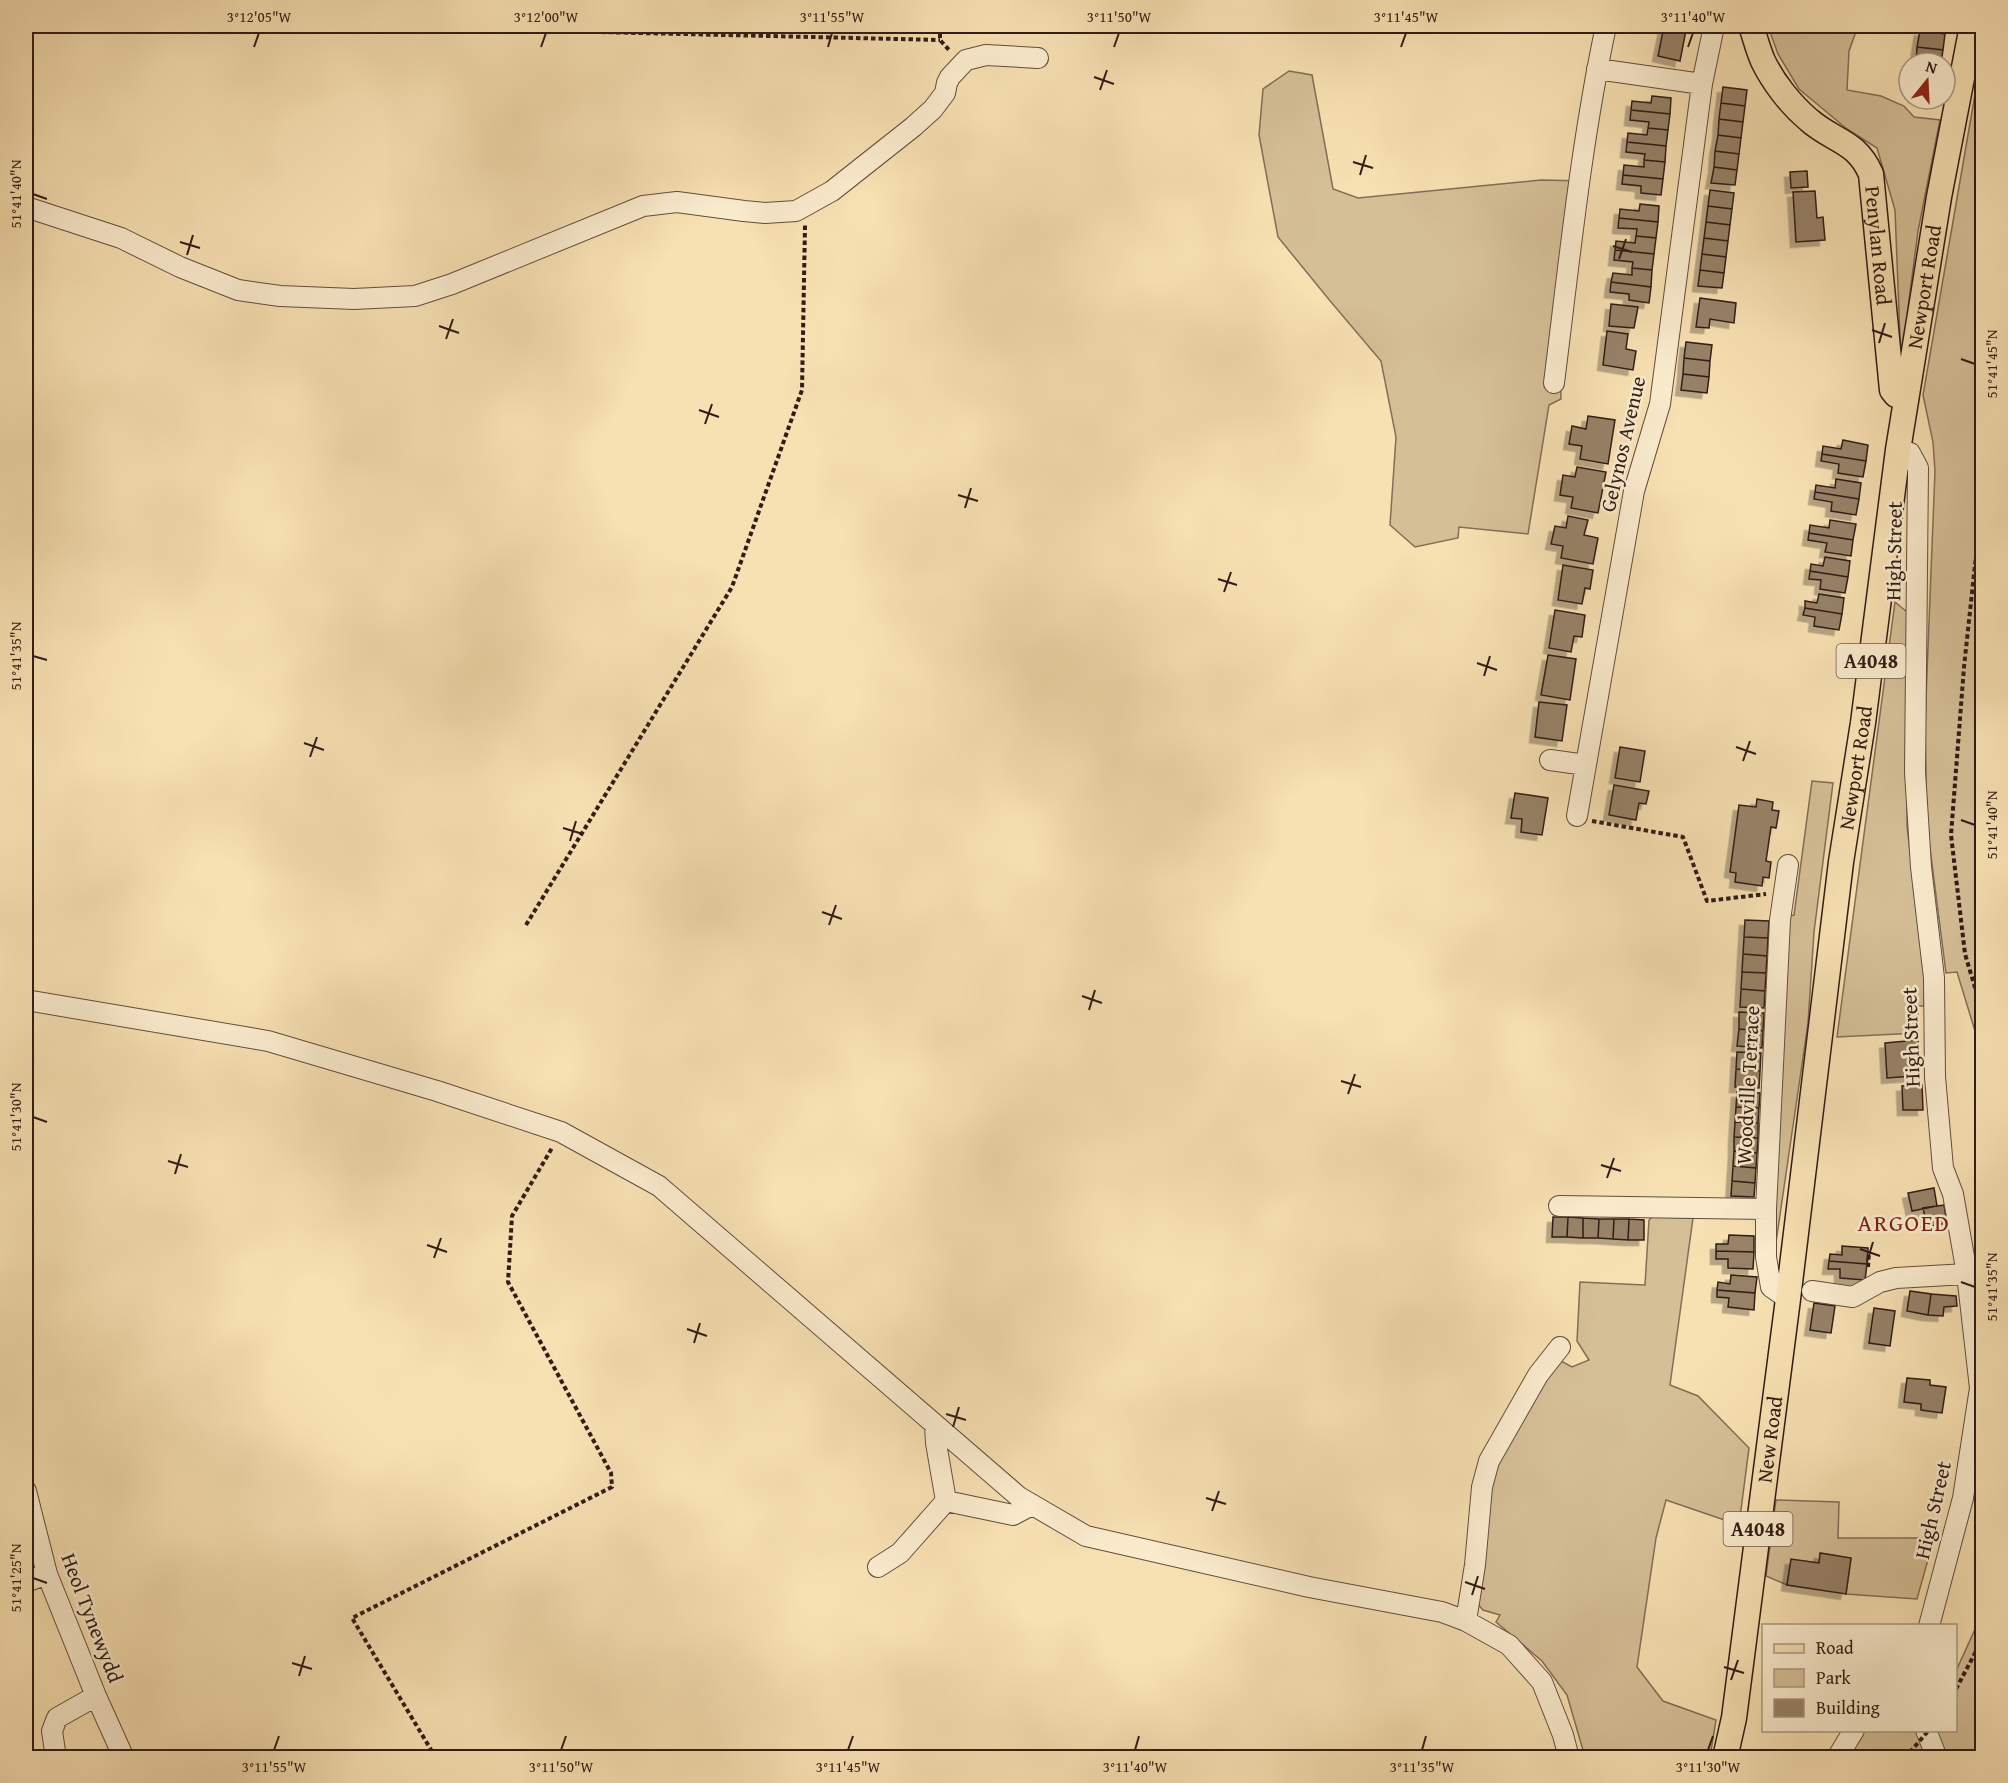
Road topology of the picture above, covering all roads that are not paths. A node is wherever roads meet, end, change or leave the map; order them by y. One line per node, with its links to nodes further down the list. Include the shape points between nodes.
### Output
1 (1606, 26): 6 (street)
2 (1714, 26): 7 (street, Gelynos Avenue)
3 (1751, 26): 10 (main road, Penylan Road, via 1763,62 1785,95 1810,121 1856,150 1866,162 1871,174 1892,386 1896,395)
4 (1972, 26): 10 (main road, Newport Road / A4048)
5 (1038, 58): 8 (street, via 986,55 966,60 946,83 945,93 920,121 832,191 796,211 765,213 677,202 653,204 416,296 354,299 238,290 121,238)
6 (1597, 69): 7 (street); 9 (street)
7 (1702, 84): 13 (street, Gelynos Avenue, via 1660,404 1634,491)
8 (26, 207)
9 (1554, 383)
10 (1906, 398): 11 (main road, Newport Road / A4048)
11 (1898, 450): 19 (street, High Street, via 1910,453 1918,468 1915,772 1934,978 1935,1077 1943,1168 1953,1194); 21 (main road, Newport Road / A4048, via 1841,862)
12 (1550, 760): 13 (street)
13 (1586, 765): 14 (street, Gelynos Avenue)
14 (1582, 818)
15 (1788, 865): 18 (street, Woodville Terrace, via 1780,920)
16 (26, 1000): 24 (street, via 268,1041 561,1132 659,1186)
17 (1559, 1206): 18 (street)
18 (1766, 1209): 21 (street, Woodville Terrace, via 1766,1257 1771,1287)
19 (1967, 1274): 20 (street, via 1896,1278 1853,1297); 23 (street, High Street)
20 (1812, 1291)
21 (1788, 1299): 39 (main road, New Road / A4048, via 1734,1718)
22 (1560, 1347): 31 (street, via 1538,1375 1489,1461 1482,1487)
23 (1981, 1388): 32 (street, High Street, via 1963,1498)
24 (935, 1425): 26 (street); 27 (street)
25 (26, 1491): 29 (street, Heol Tynewydd)
26 (946, 1501): 27 (street, via 1013,1515); 28 (street, via 900,1553)
27 (1032, 1505): 31 (street, via 1086,1536 1309,1587 1442,1612)
28 (878, 1567)
29 (47, 1574): 30 (street); 33 (street, Heol Tynewydd)
30 (26, 1582)
31 (1466, 1621): 38 (street, via 1509,1645 1542,1682)
32 (1930, 1624)
33 (96, 1696): 36 (street, via 57,1718 52,1731); 37 (street, Heol Tynewydd)
34 (1853, 1732): 40 (street)
35 (1928, 1732): 41 (street)
36 (56, 1758)
37 (124, 1758)
38 (1569, 1758)
39 (1725, 1758)
40 (1837, 1758)
41 (1937, 1758)

